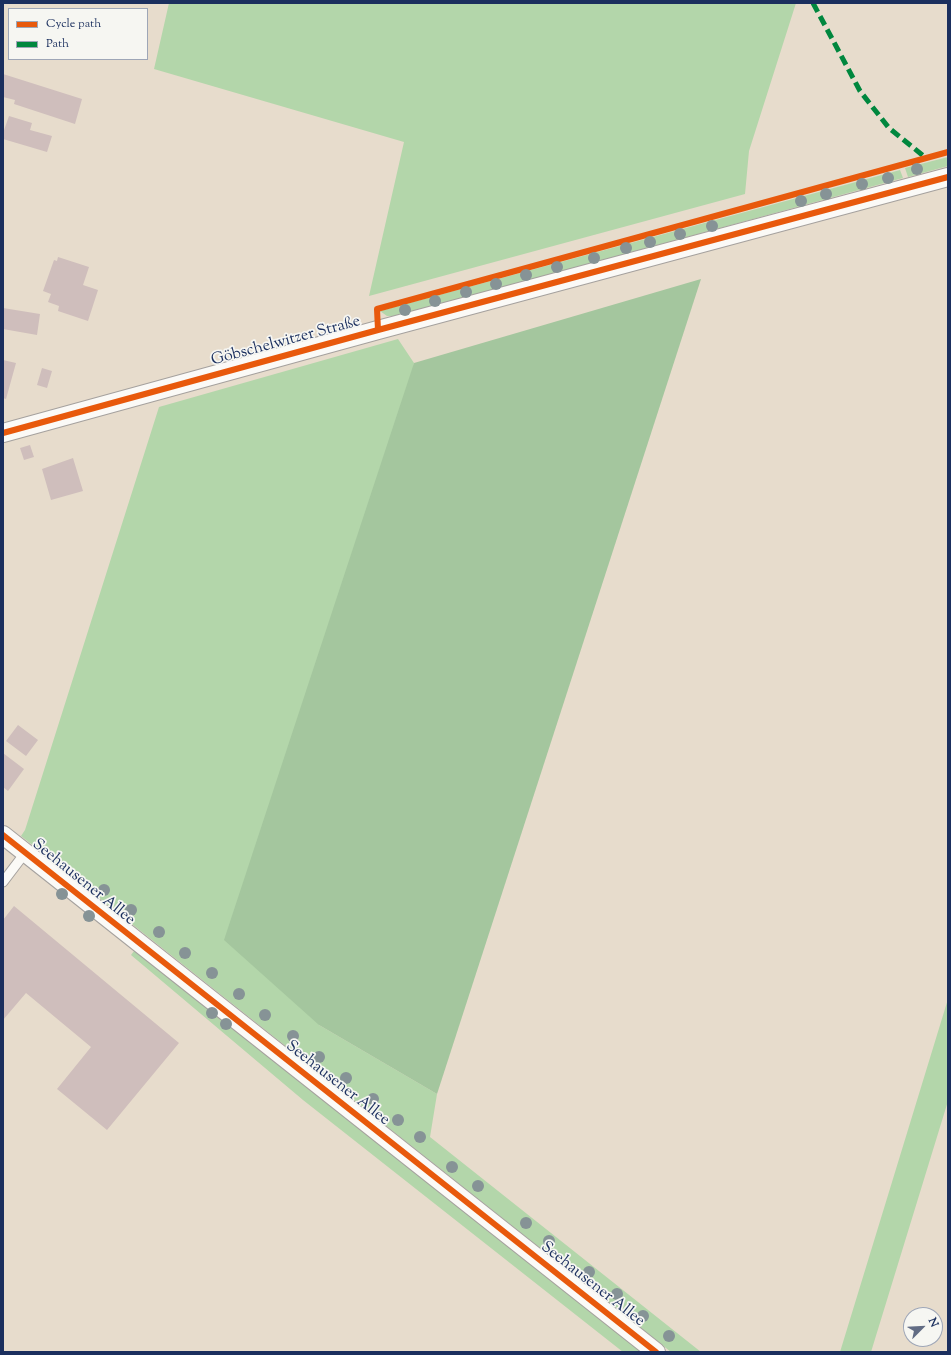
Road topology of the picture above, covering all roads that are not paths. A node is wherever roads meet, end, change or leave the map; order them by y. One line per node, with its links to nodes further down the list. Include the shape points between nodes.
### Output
1 (948, 176): 2 (street, Göbschelwitzer Straße)
2 (3, 434)
3 (3, 835): 4 (street, Seehausener Allee)
4 (25, 853): 5 (lane); 6 (street, Seehausener Allee)
5 (3, 882)
6 (656, 1352)

